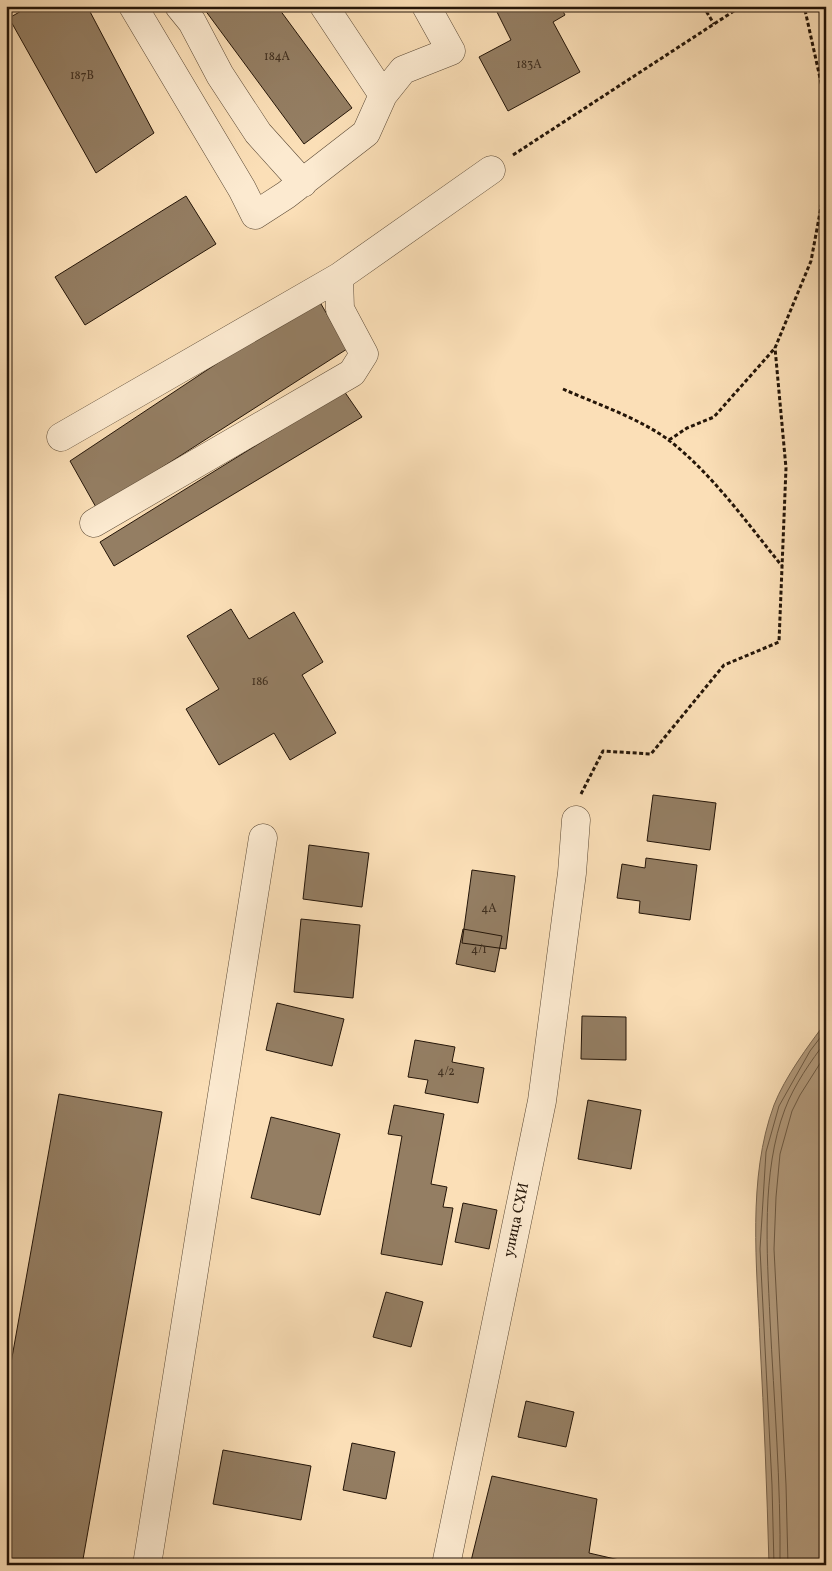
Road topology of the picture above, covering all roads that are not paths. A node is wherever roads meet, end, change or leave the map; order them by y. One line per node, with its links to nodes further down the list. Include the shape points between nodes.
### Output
1 (133, 6): 7 (lane, via 255,215)
2 (179, 6): 7 (lane, via 192,22 220,75 258,133)
3 (324, 6): 5 (lane)
4 (426, 6): 5 (lane, via 451,51 403,70)
5 (383, 95): 7 (lane, via 366,133)
6 (491, 170): 8 (lane)
7 (303, 183)
8 (338, 277): 9 (lane); 10 (lane, via 340,309 364,354 352,373)
9 (61, 437)
10 (94, 522)
11 (578, 809): 14 (lane, улица СХИ, via 542,1101)
12 (263, 838): 13 (lane)
13 (147, 1565)
14 (446, 1565)

